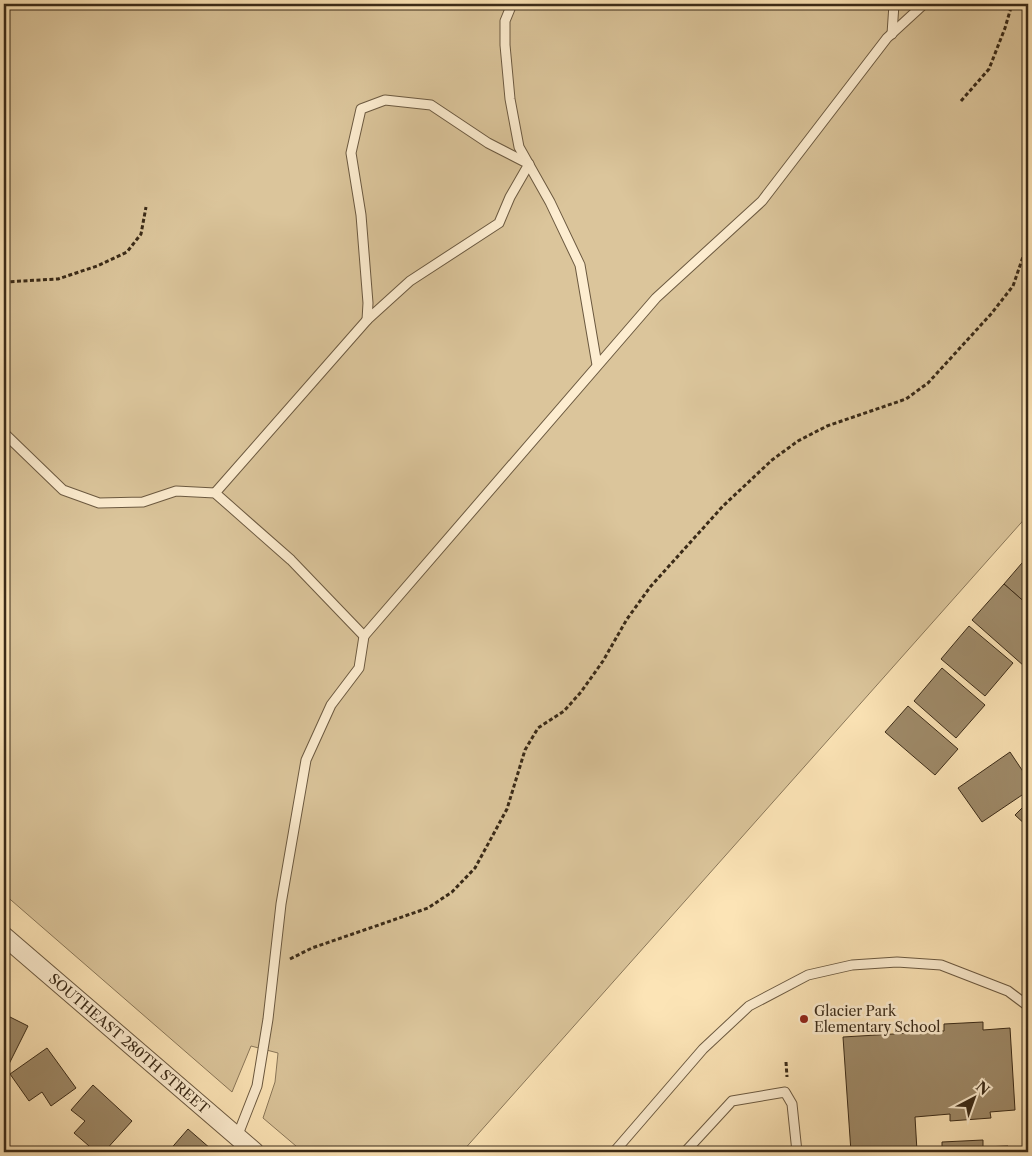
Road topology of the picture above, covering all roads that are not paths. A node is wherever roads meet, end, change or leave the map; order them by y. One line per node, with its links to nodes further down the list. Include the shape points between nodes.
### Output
1 (512, 4): 5 (lane, via 505,21 510,99 519,147)
2 (894, 4): 4 (lane)
3 (924, 4): 4 (lane)
4 (892, 34): 7 (lane, via 762,201 656,298)
5 (528, 164): 6 (lane, via 499,222 410,281); 6 (lane, via 488,143 431,105 385,100 361,109 351,153 361,215); 7 (lane, via 580,265)
6 (367, 320): 9 (lane)
7 (597, 365): 10 (lane)
8 (4, 433): 9 (lane, via 63,490 99,503 143,502 176,491)
9 (215, 493): 10 (lane, via 291,560)
10 (364, 636): 13 (lane, via 359,668 331,706 306,760 281,904 257,1086)
11 (4, 936): 13 (street, SOUTHEAST 280TH STREET)
12 (1028, 1006): 15 (lane, via 1008,991 941,965 897,962 852,965 808,975 749,1006 703,1049)
13 (237, 1137): 14 (street, SOUTHEAST 280TH STREET)
14 (255, 1152)
15 (614, 1152)
16 (685, 1152): 17 (lane, via 732,1101 785,1092 792,1104)
17 (797, 1152)

